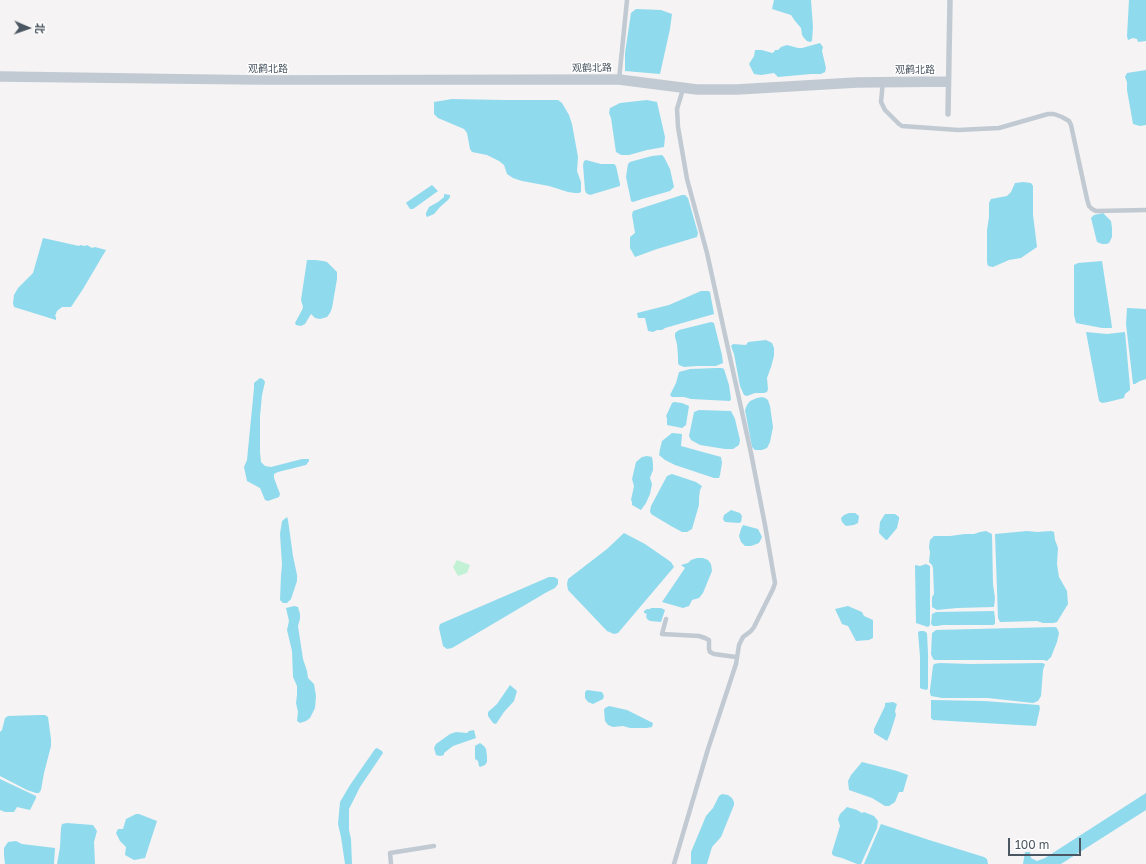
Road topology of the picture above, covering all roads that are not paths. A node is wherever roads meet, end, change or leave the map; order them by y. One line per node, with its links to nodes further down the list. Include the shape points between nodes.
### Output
1 (627, 0): 5 (street)
2 (950, 0): 8 (street)
3 (0, 74): 5 (street, 观鹤北路)
4 (0, 79): 5 (street, 观鹤北路, via 261,82)
5 (619, 79): 7 (street, 观鹤北路)
6 (883, 82): 6 (street, 观鹤北路, via 948,84 948,79); 7 (street, 观鹤北路, via 737,92 703,92); 9 (street, via 881,102 884,110 902,126 958,130 999,128 1048,114 1062,117 1072,125 1087,199 1092,210)
7 (684, 88): 11 (street, via 677,109 686,179 707,253 751,453 775,583 754,627 743,637)
8 (948, 114)
9 (1146, 210)
10 (666, 619): 11 (street, via 662,634 699,636 709,640 710,652)
11 (736, 657): 14 (street, via 736,664)
12 (434, 846): 13 (street, via 390,853)
13 (391, 864)
14 (674, 864)

